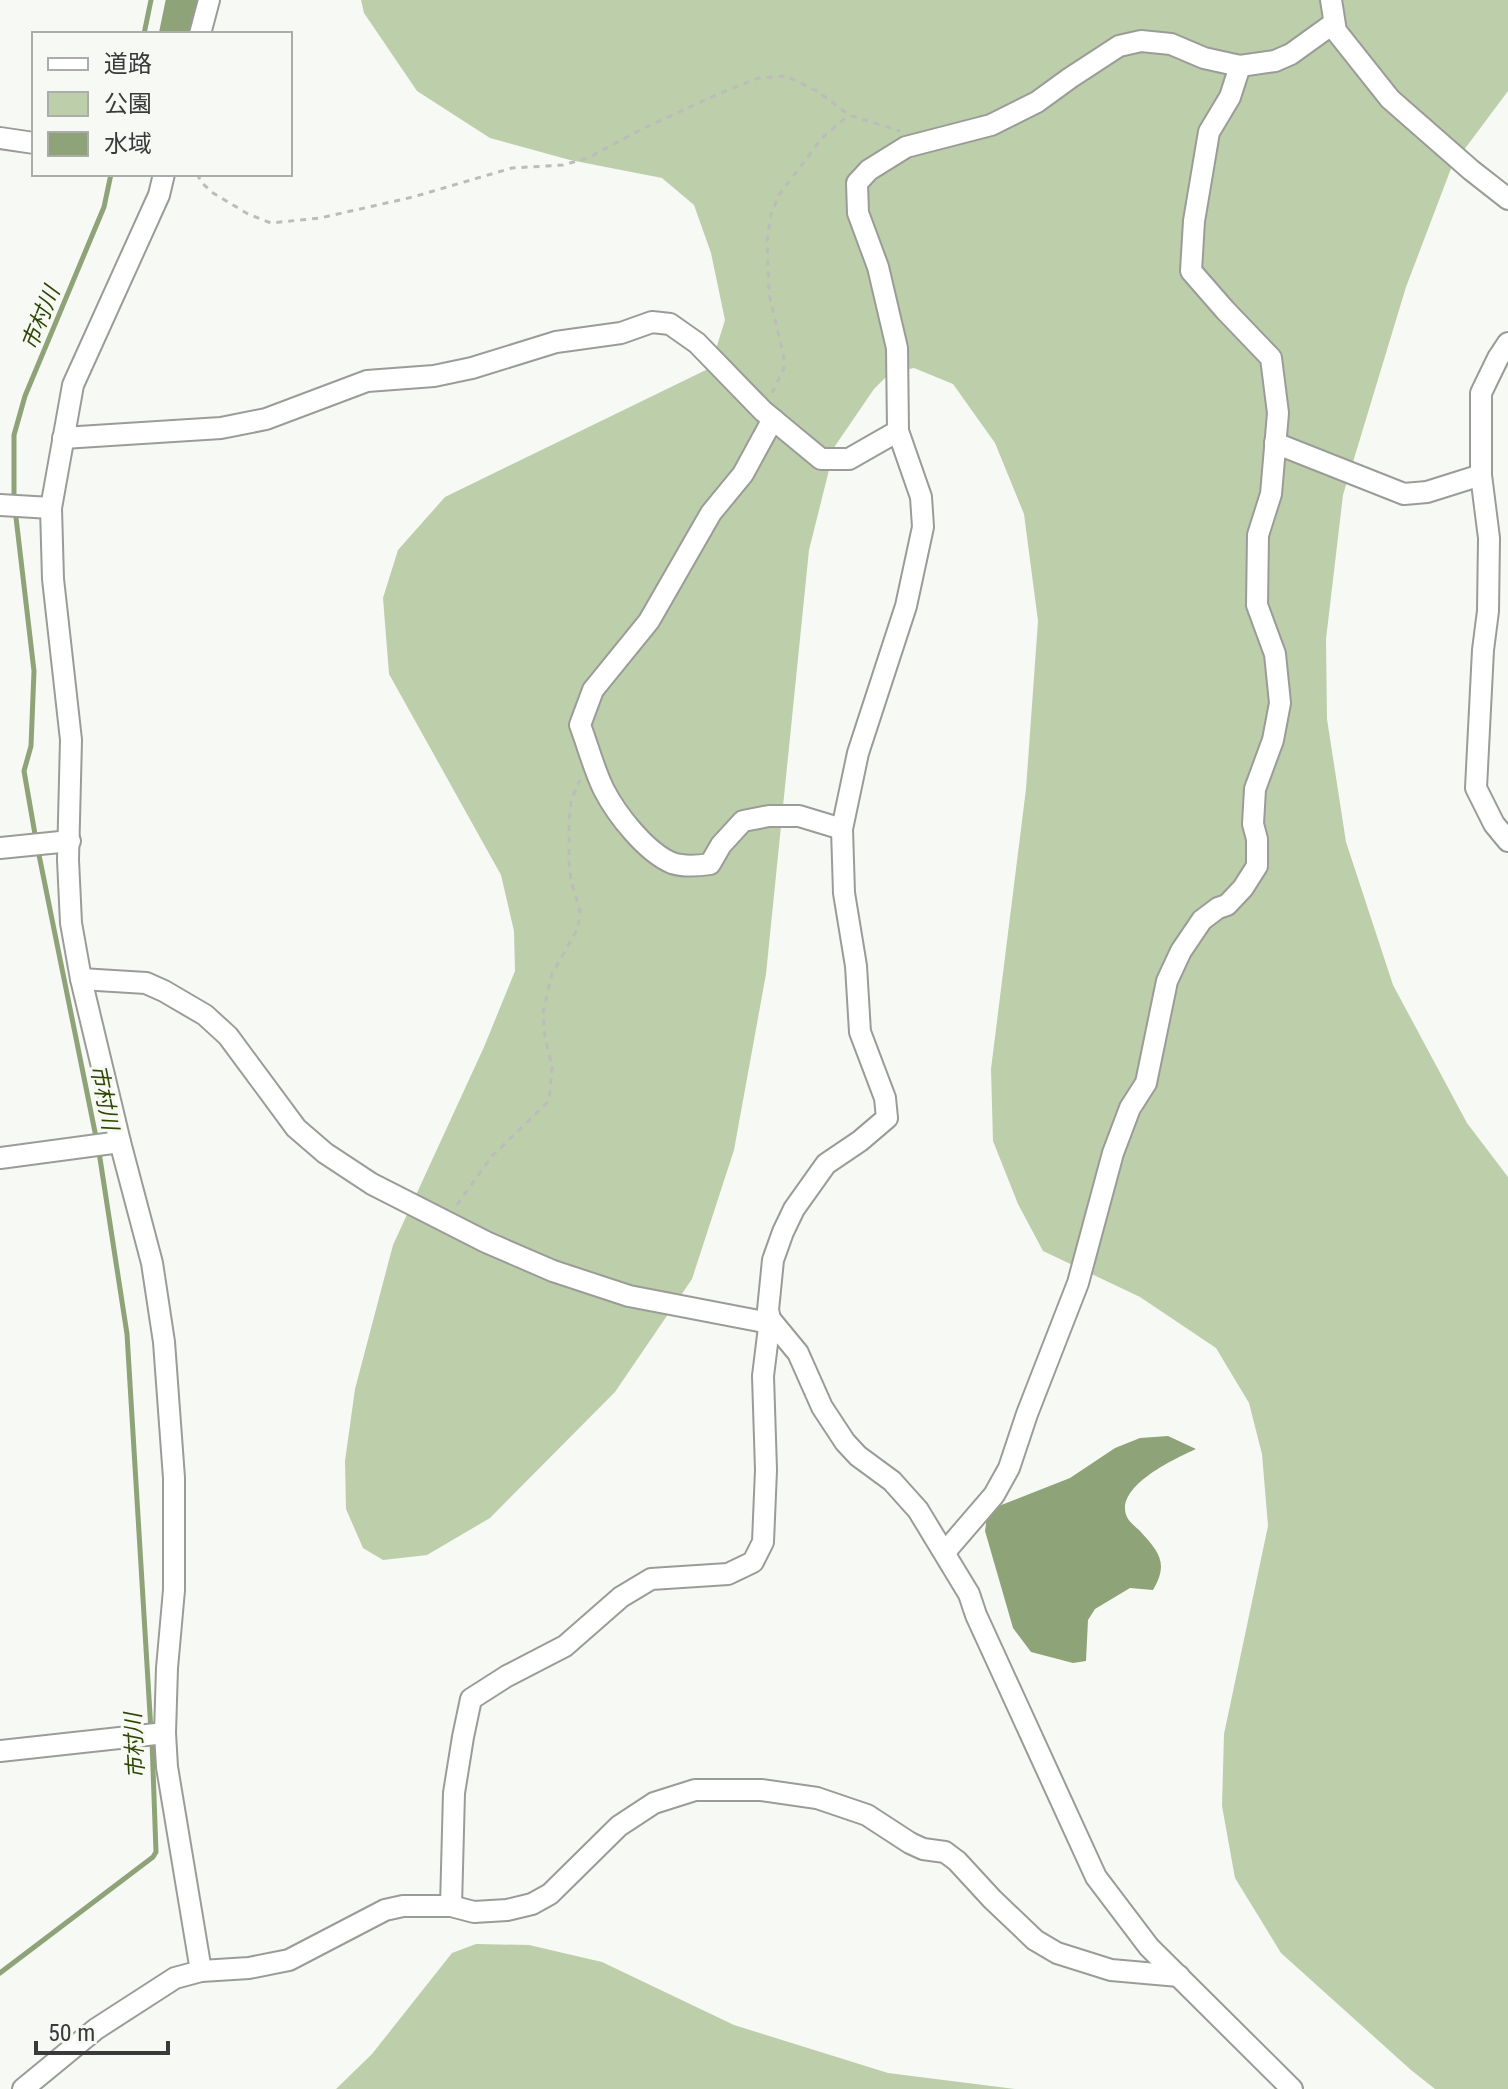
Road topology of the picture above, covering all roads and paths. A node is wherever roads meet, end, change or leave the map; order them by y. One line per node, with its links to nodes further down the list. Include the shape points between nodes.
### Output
1 (209, 0): 4 (street)
2 (1331, 0): 3 (street)
3 (1334, 23): 5 (street, via 1291,54); 12 (street, via 1390,99)
4 (201, 32)
5 (1240, 66): 8 (street, via 1171,44 1141,41 1119,46 1037,102 991,125); 17 (street, via 1230,97 1209,132 1191,271 1271,358 1278,413)
6 (849, 115): 8 (path); 11 (path, via 786,76 759,78 588,158 512,168 413,197 271,223 213,193); 14 (path, via 822,138 771,214 769,294 784,368)
7 (0, 138): 9 (street)
8 (925, 142): 15 (street, via 894,154 857,183 858,213 878,267 897,348)
9 (32, 143)
10 (164, 176): 16 (street, via 73,385)
11 (198, 176)
12 (1508, 199)
13 (1508, 343): 18 (street, via 1481,393)
14 (768, 415): 15 (street, via 821,459 849,459); 16 (street, via 697,343 670,324 652,322 434,376 367,381 266,419 221,428); 21 (street, via 743,474 711,513 649,621 593,690 580,725)
15 (898, 431): 22 (street, via 921,497 923,527 906,606 858,753)
16 (63, 438): 20 (street)
17 (1275, 443): 18 (street, via 1404,494); 31 (street, via 1271,494 1258,535 1257,605 1275,654 1280,703 1255,789 1257,866 1227,905 1202,920 1167,981 1146,1083 1113,1153 1078,1283 1009,1468 994,1495)
18 (1481, 475): 24 (street, via 1489,538 1488,611 1476,788)
19 (0, 505): 20 (street)
20 (51, 508): 23 (street, via 53,579 71,740)
21 (596, 769): 22 (street, via 604,791 631,829 675,864 710,864 743,821 799,816); 29 (path, via 580,780 571,801 569,863 580,911 578,928 552,974 543,1012 552,1067 549,1101 492,1156)
22 (842, 829): 30 (street, via 860,1032 885,1098 887,1118 826,1164 794,1209 773,1260)
23 (70, 841): 25 (street); 26 (street, via 71,923)
24 (1508, 841)
25 (0, 848)
26 (81, 979): 27 (street); 29 (street, via 146,983 205,1015 228,1036 296,1128 325,1153)
27 (120, 1142): 28 (street); 32 (street, via 152,1263 165,1358 174,1478 174,1590)
28 (0, 1158)
29 (444, 1220): 30 (street, via 553,1271 629,1296)
30 (770, 1319): 31 (street, via 798,1353 845,1442 892,1481); 34 (street, via 763,1376 763,1542 753,1562 728,1574 651,1579 621,1597 565,1646 471,1699 454,1793)
31 (945, 1552): 36 (street, via 969,1594 1096,1877 1149,1947)
32 (165, 1733): 33 (street); 35 (street)
33 (0, 1751)
34 (451, 1906): 35 (street, via 385,1910 289,1960); 36 (street, via 474,1912 532,1904 550,1894 619,1826 654,1803 695,1790 761,1790 817,1798 867,1815 923,1849 945,1852 1035,1940 1057,1953 1111,1970)
35 (201, 1971): 37 (street, via 175,1978 96,2029)
36 (1179, 1976): 38 (street)
37 (23, 2089)
38 (1292, 2089)

